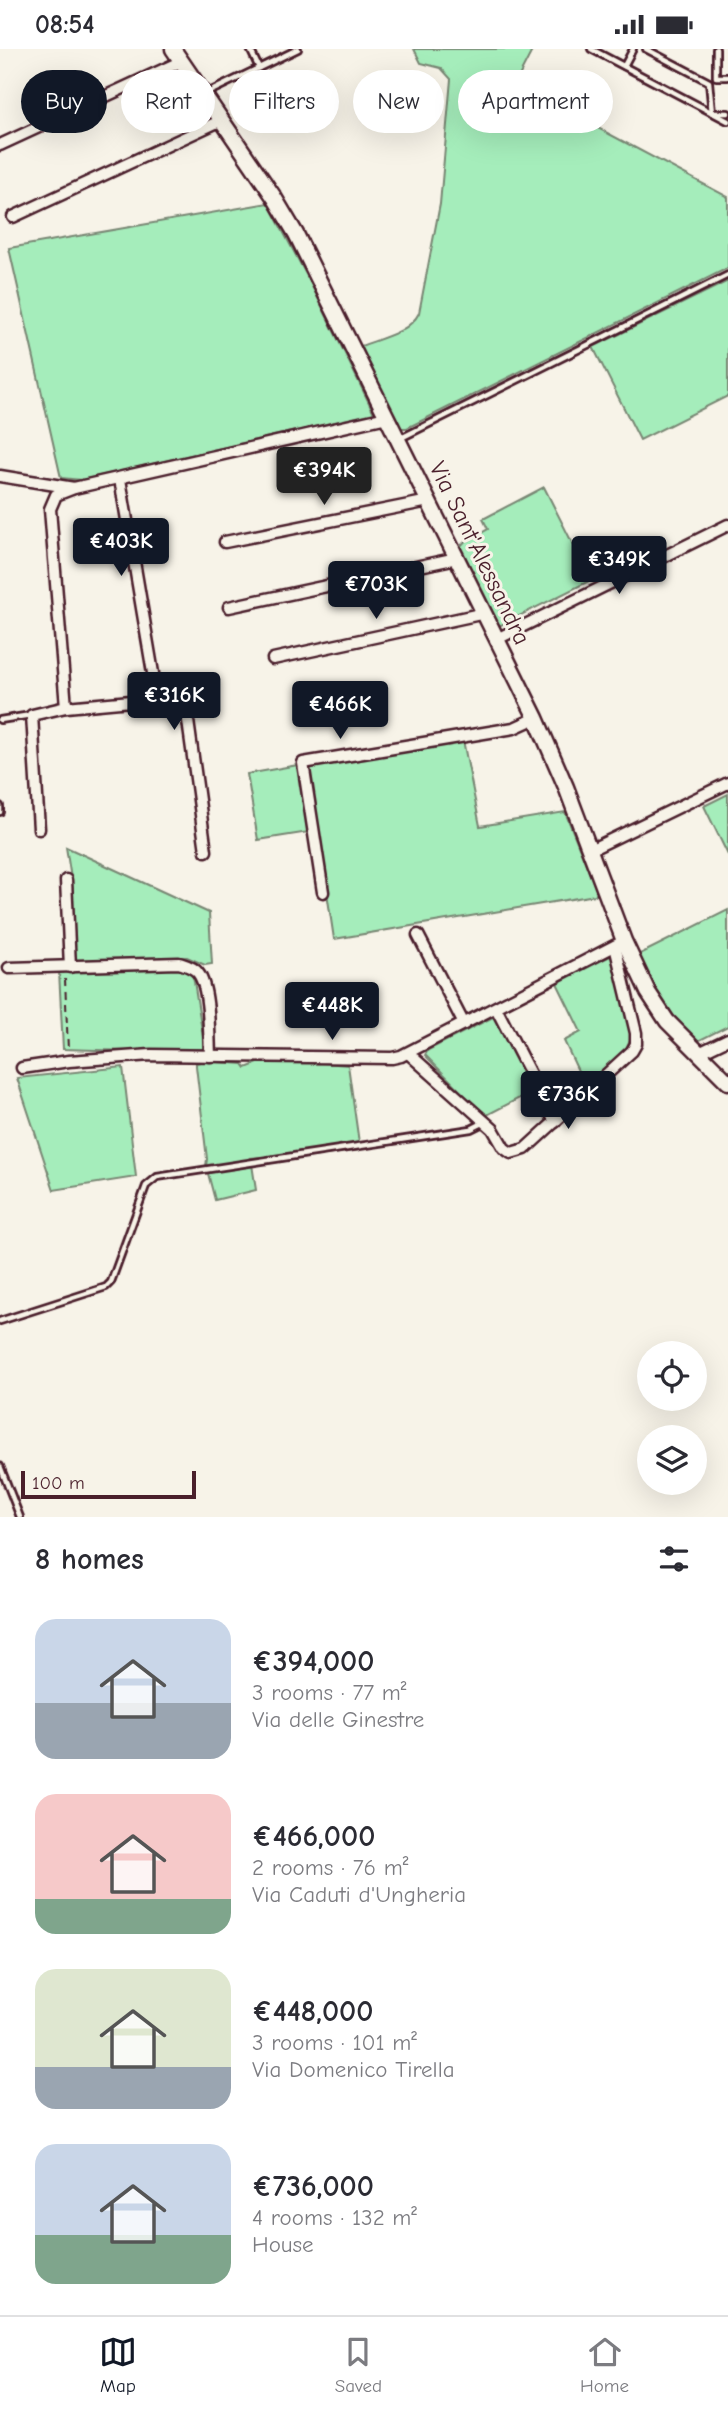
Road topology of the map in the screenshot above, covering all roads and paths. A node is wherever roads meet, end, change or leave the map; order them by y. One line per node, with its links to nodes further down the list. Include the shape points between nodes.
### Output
1 (250, 49): 9 (lane)
2 (298, 49): 9 (lane)
3 (591, 49): 8 (lane)
4 (633, 49): 8 (lane)
5 (646, 49): 13 (lane)
6 (716, 49): 12 (lane)
7 (177, 55): 10 (street, Via Sant'Alessandra); 20 (street)
8 (624, 66): 16 (lane)
9 (259, 68): 14 (lane)
10 (188, 70)
11 (728, 77): 12 (lane)
12 (716, 78): 13 (lane)
13 (709, 82): 16 (lane)
14 (215, 89)
15 (215, 109): 18 (street, Via Sant'Alessandra)
16 (712, 113): 17 (lane); 19 (lane)
17 (728, 113)
18 (222, 120): 21 (street); 23 (street, Via Sant'Alessandra, via 296,234)
19 (728, 121)
20 (0, 145)
21 (13, 217)
22 (728, 275): 24 (lane)
23 (387, 417): 24 (street, Via Sant'Alessandra); 26 (street)
24 (398, 439): 28 (street, Via Sant'Alessandra)
25 (0, 476): 27 (street)
26 (120, 479): 27 (street); 36 (street)
27 (74, 488): 37 (street, via 56,495 50,509)
28 (429, 501): 30 (street); 31 (street, Via Sant'Alessandra)
29 (728, 525): 34 (street)
30 (225, 542)
31 (457, 558): 32 (street); 33 (street, Via Sant'Alessandra)
32 (229, 607)
33 (485, 613): 34 (street, Via Sant'Alessandra); 35 (street)
34 (497, 639): 39 (street, Via Sant'Alessandra)
35 (273, 659)
36 (153, 673)
37 (66, 707): 38 (street); 46 (street, via 185,699)
38 (32, 715): 40 (lane); 44 (street)
39 (536, 718): 45 (street, Via Sant'Alessandra); 48 (street, via 514,728 303,762)
40 (0, 720)
41 (728, 783): 45 (street)
42 (0, 806): 43 (lane)
43 (0, 812)
44 (39, 829)
45 (590, 850): 50 (street, Via Sant'Alessandra)
46 (206, 851)
47 (66, 880): 51 (street)
48 (323, 892)
49 (418, 935): 54 (street)
50 (620, 944): 53 (street); 57 (street, Via Sant'Alessandra, via 667,1021); 62 (street, via 636,1044)
51 (68, 967): 52 (street); 58 (street, via 189,966 199,973 205,989); 59 (path)
52 (9, 968)
53 (496, 1007): 54 (street); 62 (street)
54 (464, 1024): 56 (street)
55 (728, 1039): 57 (street)
56 (408, 1053): 58 (street, via 392,1058); 63 (street)
57 (699, 1053): 61 (street, Via Sant'Alessandra)
58 (210, 1056): 59 (street)
59 (69, 1061): 60 (street)
60 (22, 1068)
61 (728, 1082)
62 (555, 1122): 63 (street, via 516,1153 505,1148)
63 (484, 1123): 64 (lane, via 471,1129 157,1177 146,1186 106,1287)
64 (0, 1321)
65 (0, 1466): 66 (lane)
66 (20, 1517)

